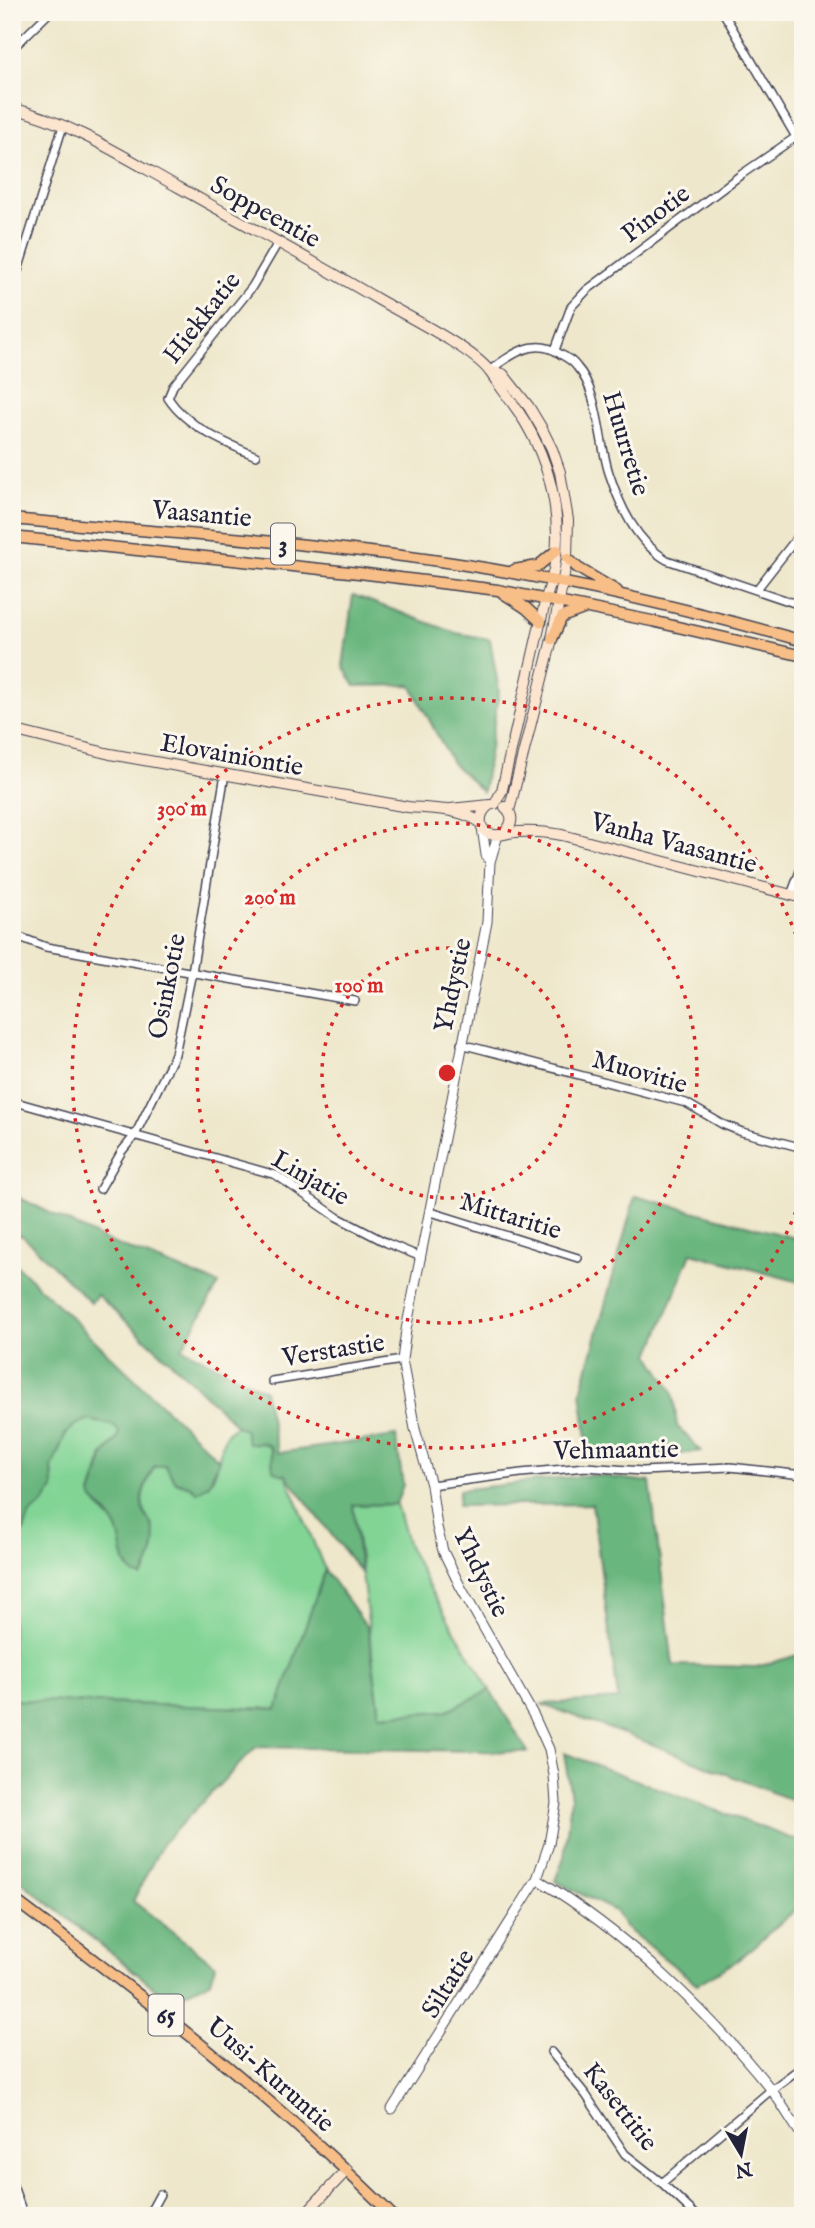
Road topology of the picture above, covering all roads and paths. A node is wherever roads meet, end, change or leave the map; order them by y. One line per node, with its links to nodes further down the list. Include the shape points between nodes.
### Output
1 (50, 12): 3 (street)
2 (723, 12): 6 (street)
3 (12, 48)
4 (12, 108): 5 (main road, Soppeentie)
5 (63, 126): 8 (main road, Soppeentie); 9 (street)
6 (796, 137): 7 (street); 10 (street, Pinotie, via 587,290 571,307)
7 (803, 144)
8 (279, 241): 11 (main road, Soppeentie, via 434,332); 12 (street, Hiekkatie, via 252,287 168,398 195,424)
9 (12, 290)
10 (555, 350): 11 (street, via 533,346); 20 (street, Huurretie, via 578,366 585,379 608,472 640,538 667,560)
11 (489, 371): 16 (main road, Soppeentie, via 535,442 551,486); 17 (main road, Soppeentie, via 503,374 529,407 552,449 567,504)
12 (256, 456)
13 (12, 519): 18 (main road, Vaasantie / 3, via 344,549)
14 (803, 530): 20 (street)
15 (12, 537): 21 (main road, Vaasantie / 3)
16 (557, 550): 18 (main road, via 538,566); 19 (main road, Soppeentie)
17 (567, 558): 19 (main road, Soppeentie); 22 (main road)
18 (499, 570): 19 (main road, Vaasantie / 3)
19 (558, 583): 22 (main road, Vaasantie / 3); 23 (main road, Soppeentie); 24 (main road, Soppeentie)
20 (757, 589): 25 (street, Huurretie)
21 (498, 590): 23 (main road, Vaasantie / 3); 27 (main road)
22 (625, 595): 29 (main road, Vaasantie / 3)
23 (546, 598): 24 (main road, 3); 27 (main road)
24 (558, 601): 26 (main road, 3); 28 (main road)
25 (803, 606)
26 (587, 607): 28 (main road, via 562,617); 30 (main road, 3)
27 (541, 622): 33 (main road, via 502,790)
28 (552, 639): 35 (main road)
29 (803, 641)
30 (803, 656)
31 (12, 730): 32 (main road, Elovainiontie, via 110,754)
32 (225, 774): 34 (main road, Elovainiontie); 44 (street, Osinkotie)
33 (491, 805): 34 (main road, Elovainiontie); 35 (main road, via 503,805); 36 (main road, via 481,814)
34 (446, 810): 36 (main road, Elovainiontie)
35 (510, 814): 37 (main road, Vanha Vaasantie); 38 (main road, via 511,825)
36 (481, 824): 38 (main road, via 490,834); 39 (street, Yhdystie)
37 (534, 830): 38 (main road, Vanha Vaasantie); 41 (main road, Vanha Vaasantie)
38 (502, 834): 39 (street, Yhdystie)
39 (490, 862): 46 (street, Yhdystie, via 486,922)
40 (803, 863): 41 (street)
41 (791, 895): 42 (main road, Vanha Vaasantie)
42 (803, 898)
43 (12, 934): 44 (street, via 46,947)
44 (192, 972): 45 (street); 48 (street, Osinkotie, via 175,1054)
45 (355, 1002)
46 (461, 1044): 49 (street, Muovitie, via 686,1103 742,1132); 51 (street, Yhdystie)
47 (12, 1101): 48 (street, Linjatie)
48 (135, 1135): 50 (street, Osinkotie); 52 (street, Linjatie, via 276,1175 337,1217)
49 (803, 1148)
50 (100, 1189)
51 (431, 1212): 52 (street, Yhdystie); 53 (street, Mittaritie)
52 (421, 1257): 54 (street, Yhdystie)
53 (578, 1258)
54 (402, 1360): 55 (street, Verstastie); 57 (street, Yhdystie)
55 (272, 1381)
56 (803, 1475): 57 (street, Vehmaantie, via 730,1467 642,1471 586,1467)
57 (431, 1485): 58 (street, Yhdystie, via 443,1551 549,1749 556,1803)
58 (537, 1879): 62 (street, via 570,1900 683,1992); 63 (street, Siltatie)
59 (12, 1898): 65 (main road, Uusi-Kuruntie / 65, via 172,2019)
60 (551, 2052): 67 (street, Kasettitie, via 625,2154)
61 (803, 2066): 62 (street)
62 (771, 2090): 64 (street); 67 (street)
63 (392, 2109)
64 (803, 2137)
65 (347, 2169): 71 (main road); 72 (main road, Uusi-Kuruntie / 65)
66 (12, 2183): 69 (street)
67 (662, 2183): 73 (street, Kasettitie)
68 (160, 2194): 70 (street)
69 (24, 2216)
70 (148, 2216)
71 (303, 2216)
72 (393, 2216)
73 (697, 2216)

